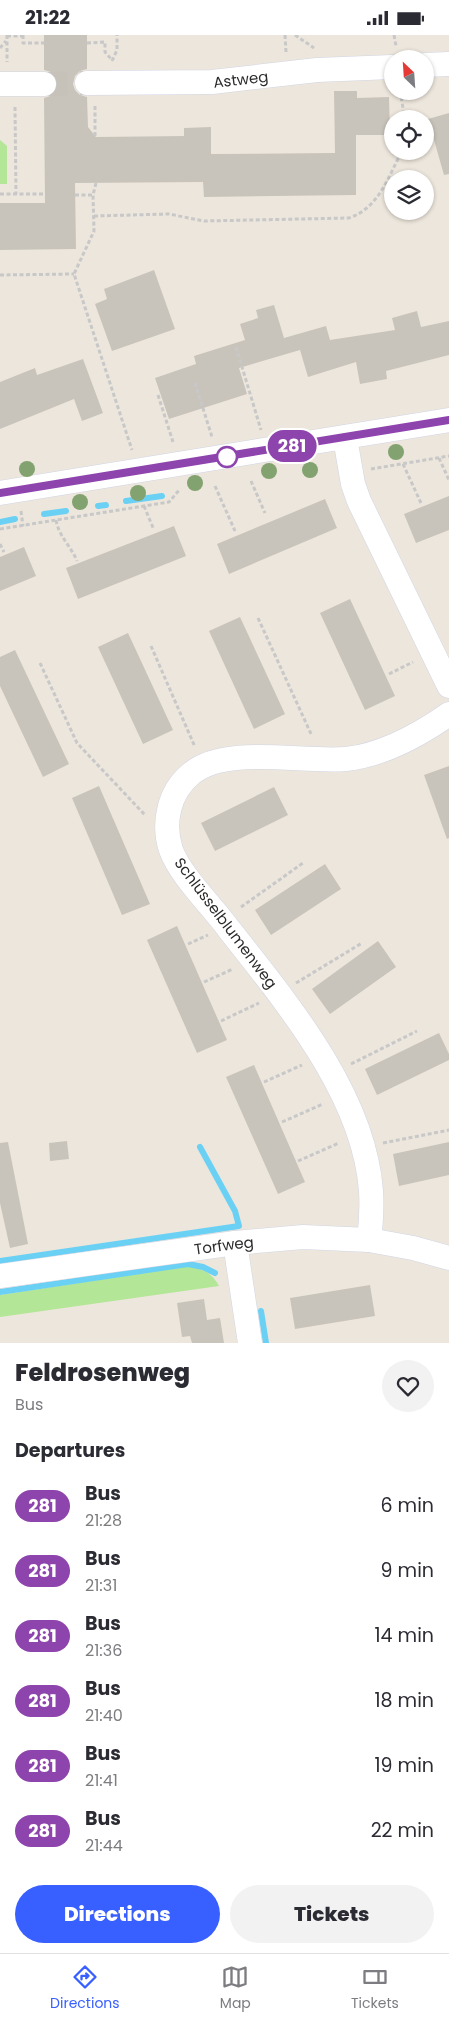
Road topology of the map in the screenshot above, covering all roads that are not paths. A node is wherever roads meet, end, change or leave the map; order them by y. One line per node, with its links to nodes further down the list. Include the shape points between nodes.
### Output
1 (384, 58): 5 (street, Astweg, via 317,70 212,82)
2 (449, 64): 3 (street)
3 (434, 65)
4 (4, 78): 6 (street)
5 (87, 83)
6 (44, 84)
7 (449, 420): 8 (street)
8 (345, 438): 9 (street); 10 (street, via 359,501)
9 (0, 493)
10 (449, 686)
11 (449, 714): 12 (street, Schlüsselblumenweg, via 404,741 349,759 246,757 203,765 181,784 168,811 167,828 172,852 279,993 312,1041 342,1095 368,1169 371,1191)
12 (369, 1240): 13 (street, Torfweg, via 303,1237); 14 (street, Torfweg)
13 (235, 1243): 15 (street, Torfweg); 16 (street)
14 (449, 1258)
15 (0, 1276)
16 (250, 1343)

